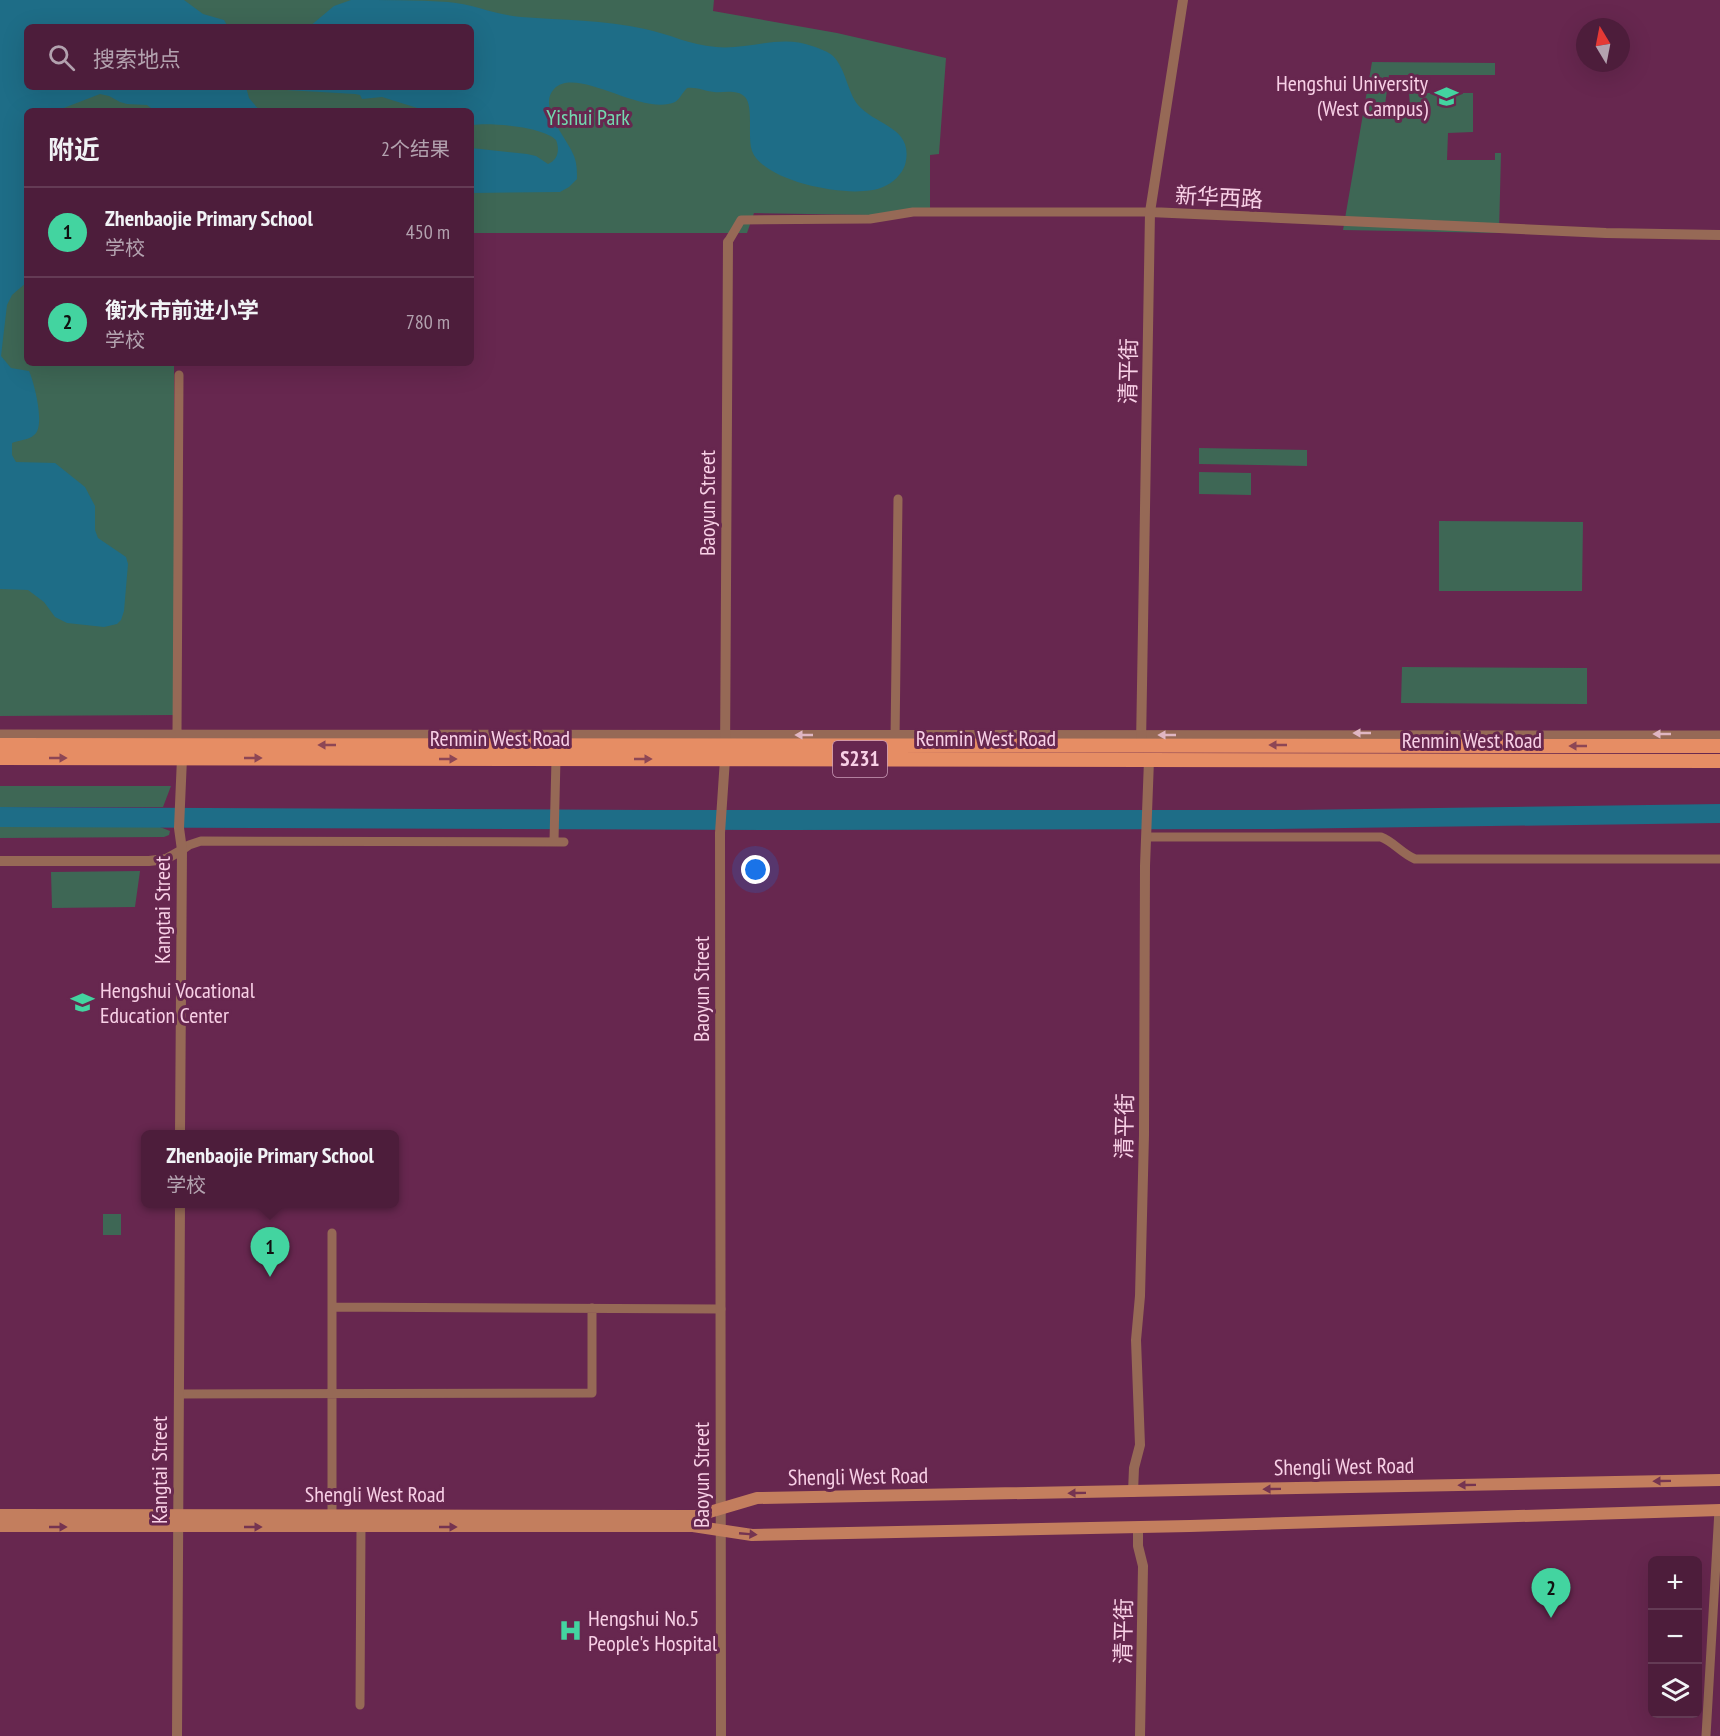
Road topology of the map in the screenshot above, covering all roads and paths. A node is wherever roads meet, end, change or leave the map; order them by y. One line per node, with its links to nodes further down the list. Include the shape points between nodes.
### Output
1 (1183, 0): 2 (street, 清平街)
2 (1150, 212): 3 (street, 新华西路); 4 (street, 新华西路, via 913,212 870,219 741,220); 11 (street, 清平街)
3 (1720, 235)
4 (728, 242): 14 (street, Baoyun Street)
5 (178, 375): 7 (street)
6 (897, 499): 10 (street)
7 (177, 733): 8 (street); 14 (street)
8 (0, 734)
9 (1720, 735): 11 (street, one-way to 11)
10 (896, 740): 11 (main road, Renmin West Road / S231); 14 (main road, Renmin West Road / S231, one-way to 14)
11 (1141, 740): 13 (main road, Renmin West Road / S231, one-way to 11)
12 (0, 745): 14 (main road, Renmin West Road / S231, one-way to 12)
13 (1720, 746)
14 (725, 747): 17 (main road, Renmin West Road / S231, one-way to 14); 18 (main road, Renmin West Road / S231); 29 (street, Baoyun Street, via 720,806)
15 (0, 758): 16 (main road, Renmin West Road / S231, one-way to 16)
16 (182, 758): 17 (main road, Renmin West Road / S231, one-way to 17); 21 (street, Kangtai Street)
17 (556, 759): 21 (street, via 558,839 201,840)
18 (1149, 760): 19 (main road, Renmin West Road / S231); 20 (street, 清平街)
19 (1720, 761)
20 (1147, 834): 22 (street, via 1380,837 1415,859); 33 (street, 清平街, via 1144,1135 1136,1340 1140,1445)
21 (182, 850): 23 (street, via 166,859 149,861); 24 (street, Kangtai Street)
22 (1720, 859)
23 (0, 861)
24 (180, 1130)
25 (180, 1208): 30 (street, Kangtai Street)
26 (332, 1233): 27 (street)
27 (332, 1308): 28 (street); 31 (street)
28 (592, 1308): 29 (street); 31 (street, via 592,1394)
29 (721, 1309): 34 (street, Baoyun Street)
30 (179, 1394): 31 (street); 38 (street, Kangtai Street)
31 (332, 1394): 37 (street)
32 (1720, 1479): 33 (main road, Shengli West Road, one-way to 33)
33 (1133, 1492): 34 (main road, Shengli West Road, one-way to 34, via 757,1498)
34 (721, 1509): 37 (main road, Shengli West Road, via 696,1516); 42 (street, Baoyun Street)
35 (1720, 1510): 41 (main road, Shengli West Road); 47 (street)
36 (0, 1515): 38 (main road, Shengli West Road)
37 (332, 1515): 38 (main road, Shengli West Road)
38 (178, 1521): 39 (main road, Shengli West Road, one-way to 38); 40 (main road, Shengli West Road, one-way to 40); 44 (street, Kangtai Street)
39 (0, 1526)
40 (361, 1527): 42 (main road, Shengli West Road, one-way to 42, via 693,1526); 43 (street)
41 (1138, 1527): 42 (main road, Shengli West Road, one-way to 41, via 752,1535); 46 (street, 清平街, via 1143,1566)
42 (721, 1530): 45 (street, Baoyun Street)
43 (360, 1705)
44 (177, 1736)
45 (721, 1736)
46 (1140, 1736)
47 (1706, 1736)

